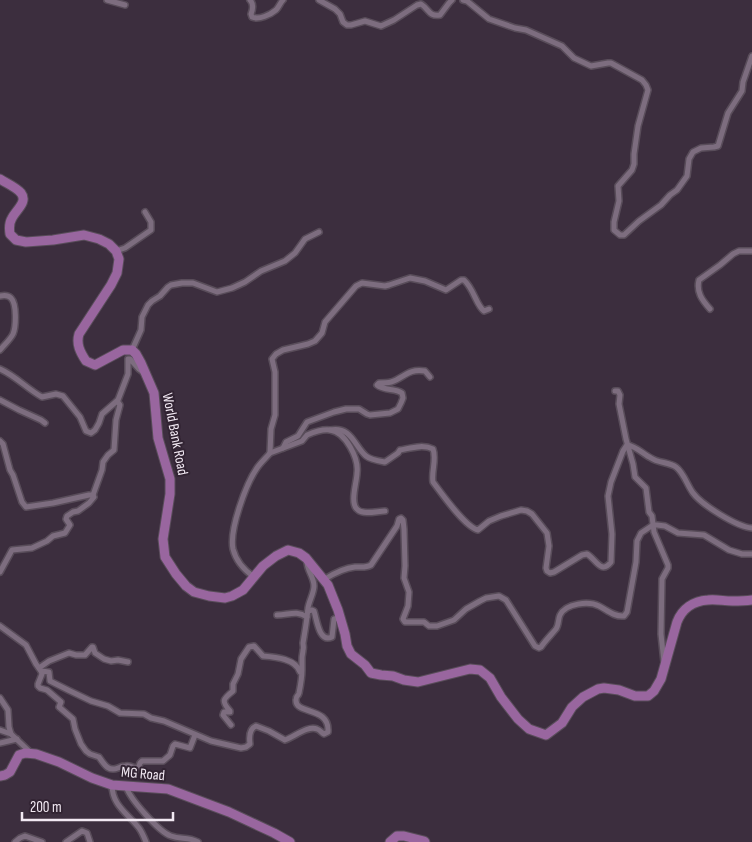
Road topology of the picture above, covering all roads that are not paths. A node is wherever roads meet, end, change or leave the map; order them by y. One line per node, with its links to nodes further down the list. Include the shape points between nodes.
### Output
1 (107, 0): 7 (street)
2 (250, 0): 3 (street, via 252,17 258,19 278,9)
3 (283, 0)
4 (319, 0): 5 (street, via 335,9 347,25 365,21 381,26 421,4 435,16)
5 (452, 0)
6 (463, 0): 8 (street, via 489,19 526,30 562,46 574,58 590,66 612,63 646,85 648,90 638,126 634,164 618,186 620,201 614,230 620,236 677,190 687,176 693,152 718,146 728,113 742,91)
7 (125, 5)
8 (752, 56)
9 (0, 179): 12 (main road, via 20,192 22,197 23,201 9,224 10,234 16,240 26,242 84,236 99,238)
10 (145, 212): 12 (street, via 151,222 151,230 125,248)
11 (319, 232): 18 (street, via 305,239 285,261 232,288 216,292 194,283 171,285 144,311 141,330)
12 (116, 250): 18 (main road, via 117,273 79,334 78,347 86,361 95,364 122,350)
13 (752, 251): 16 (street, via 735,252 699,280 702,300)
14 (0, 296): 17 (street, via 6,295 13,301 15,321 11,337)
15 (488, 309): 30 (street, via 480,308 464,280 446,290 410,278 385,286 359,284 325,322 315,341 283,350 272,359 275,415)
16 (710, 309)
17 (0, 350)
18 (132, 350): 20 (main road, World Bank Road)
19 (0, 369): 24 (street, via 42,397 62,395 89,433 95,430 102,414)
20 (145, 373): 24 (street, via 128,359 128,374); 38 (main road, World Bank Road, via 154,393 158,438 170,479 164,557 186,586 202,595 232,596 243,590)
21 (430, 377): 29 (street, via 425,371 416,371 392,382 378,383 378,387 401,391 404,398 398,409 390,413 370,414 355,408 334,412 306,422 298,436 286,442)
22 (615, 391): 28 (street, via 619,393)
23 (0, 400): 25 (street)
24 (117, 401): 31 (street, via 120,405 114,450 103,462)
25 (46, 423)
26 (330, 430): 28 (street, via 344,432 366,456 382,462 400,450 423,446 431,448 434,450 433,482 448,503 475,530 514,511 524,510 532,514 549,538 546,568 550,573 587,554 600,566 611,562 608,496); 29 (street, via 307,434 302,441); 32 (street, via 337,432 349,444 356,461 356,508 362,512)
27 (0, 441): 31 (street, via 26,507)
28 (627, 446): 33 (street, via 635,477 646,488); 34 (street, via 658,462 674,466 700,500 729,519)
29 (283, 448): 30 (street)
30 (270, 453): 38 (street, via 257,468 242,499 234,532 236,556)
31 (93, 495): 37 (street, via 89,503 66,516 70,525 65,534 53,536 32,548 12,550)
32 (385, 511)
33 (653, 526): 35 (street, via 665,526 678,533 704,535 729,550); 39 (street, via 641,533 637,541 636,562 624,616 617,616 596,604 572,606 562,611 555,630 539,648 499,596 486,598 454,620 437,626 405,622 409,592 404,578 401,518 372,566 344,570); 46 (street, via 668,564 662,579 661,634)
34 (752, 528)
35 (752, 554)
36 (307, 560): 38 (main road, World Bank Road, via 288,550 263,566); 39 (main road, World Bank Road); 41 (street, via 314,585)
37 (0, 572)
38 (254, 577)
39 (325, 579): 43 (main road, World Bank Road)
40 (752, 600): 46 (main road, World Bank Road, via 706,600 686,608 677,622)
41 (308, 614): 42 (street); 43 (street, via 314,611 322,635 327,638 332,637 334,619); 48 (street)
42 (276, 615)
43 (339, 618): 46 (main road, World Bank Road, via 351,654 371,673 418,682 470,669 480,670 490,678 518,719 529,729 546,735 562,723 583,697 598,689 648,696 661,680)
44 (0, 626): 47 (street, via 24,642)
45 (128, 662): 47 (street, via 104,659 92,647 86,655 69,653 49,661)
46 (665, 665)
47 (40, 669): 53 (street, via 49,672 50,681 120,713 140,713 164,720); 53 (street, via 42,674 38,686 61,702 59,707 72,718 83,747 99,757 108,768 127,766 137,769 142,761 163,761 174,745 190,748)
48 (301, 675): 50 (street, via 295,664 263,656 254,646 249,647 241,659 233,691 224,700 230,712 223,715); 53 (street, via 297,704 323,717 328,723 327,733 322,734 318,729 303,730 285,740 256,726 249,735 250,744 242,748)
49 (0, 698): 52 (street, via 8,710)
50 (231, 725)
51 (0, 730): 52 (street)
52 (11, 734): 54 (street)
53 (195, 735)
54 (17, 739): 55 (street); 56 (street)
55 (0, 743)
56 (31, 753): 57 (main road, via 19,755 10,772); 58 (main road, MG Road)
57 (0, 776)
58 (112, 784): 59 (main road, MG Road); 64 (street, via 117,805 140,830)
59 (126, 786): 65 (street, via 133,800 166,834); 66 (main road, MG Road, via 168,789 229,812)
60 (15, 842): 61 (street, via 25,836)
61 (42, 842)
62 (66, 842): 63 (street, via 82,831 87,833)
63 (90, 842)
64 (146, 842)
65 (198, 842)
66 (290, 842)
67 (390, 842): 68 (main road, via 397,836 404,836)
68 (425, 842)

